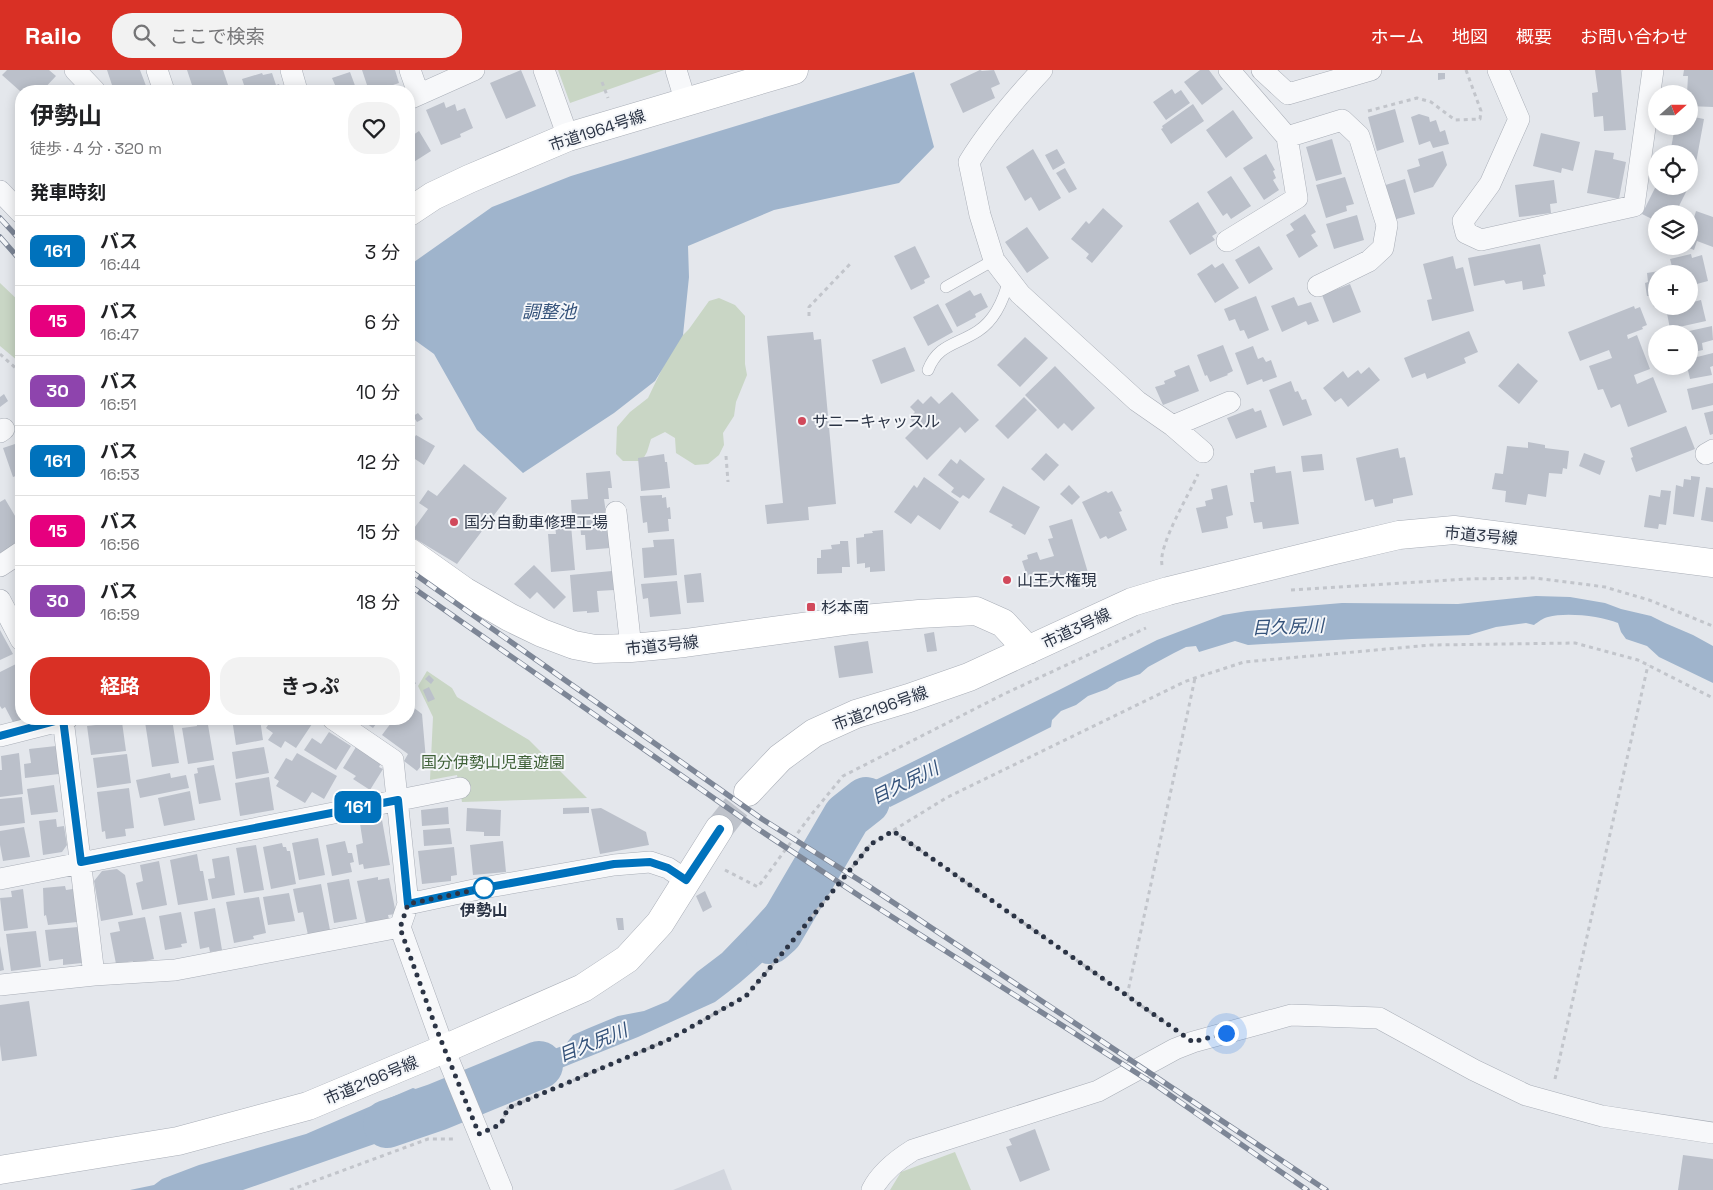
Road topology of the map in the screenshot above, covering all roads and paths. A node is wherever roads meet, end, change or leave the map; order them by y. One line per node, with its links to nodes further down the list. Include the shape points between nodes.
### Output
1 (75, 70): 17 (street)
2 (157, 70): 18 (street)
3 (291, 70): 19 (street)
4 (410, 70): 20 (street)
5 (474, 70): 21 (street)
6 (544, 70): 25 (street)
7 (676, 70): 23 (street)
8 (794, 70): 23 (street, 市道1964号線)
9 (1042, 70): 31 (street, via 1015,98 969,162)
10 (1229, 70): 26 (street)
11 (1262, 70): 12 (street, via 1288,94)
12 (1371, 70)
13 (1466, 70): 24 (path, via 1481,111 1480,118 1455,120 1431,102 1417,98)
14 (1498, 70): 15 (street, via 1519,119 1490,184 1463,221 1466,233 1481,240 1634,206)
15 (1653, 70)
16 (602, 82): 22 (path)
17 (89, 85)
18 (162, 85)
19 (296, 85)
20 (412, 85)
21 (415, 95)
22 (609, 101)
23 (686, 103): 25 (street, 市道1964号線)
24 (1342, 120): 26 (street); 34 (street, via 1359,136 1388,225 1384,248 1369,261)
25 (568, 136): 29 (street, 市道1964号線, via 469,179)
26 (1286, 137): 30 (street, via 1297,198)
27 (0, 191): 28 (street)
28 (15, 207)
29 (415, 208)
30 (1227, 241)
31 (994, 260): 33 (street); 35 (lane)
32 (851, 262): 36 (path, via 809,307)
33 (1009, 280): 39 (lane, via 1004,300 980,330 941,350 933,357); 41 (street, via 1020,294 1136,401)
34 (1318, 286)
35 (946, 287)
36 (809, 316)
37 (0, 354): 38 (path)
38 (15, 368)
39 (928, 370)
40 (1230, 402): 41 (street)
41 (1172, 426): 42 (street)
42 (1203, 452): 51 (path, via 1201,466 1161,558)
43 (726, 456): 44 (path)
44 (728, 482)
45 (616, 512): 56 (street)
46 (15, 556): 49 (street)
47 (415, 556): 56 (street, 市道3号線, via 464,591 542,633 595,649)
48 (1713, 563): 51 (street, 市道3号線, via 1454,530 1399,535)
49 (0, 566)
50 (1291, 590): 53 (path, via 1535,578 1605,587 1649,600)
51 (1168, 592): 57 (street, 市道3号線, via 1132,602)
52 (0, 600): 55 (street)
53 (1713, 626)
54 (1148, 627): 71 (path, via 1004,694 843,776 758,887)
55 (15, 629)
56 (631, 648): 57 (street, 市道3号線, via 852,620 976,611 1003,623)
57 (1028, 650): 66 (street, 市道2196号線, via 970,677 856,714 814,733 780,758)
58 (1648, 665): 59 (path, via 1575,643 1431,645 1244,662); 60 (path); 81 (path)
59 (1195, 678): 69 (path, via 946,798); 78 (path)
60 (1713, 698)
61 (41, 725): 64 (street)
62 (64, 725): 70 (street)
63 (342, 725): 67 (street, via 393,760)
64 (0, 736)
65 (460, 788): 67 (street)
66 (748, 792)
67 (398, 800): 70 (street); 74 (street)
68 (720, 829): 73 (street, 市道2196号線)
69 (893, 831): 78 (path); 82 (path, via 871,844 746,996 668,1040 508,1108 501,1124)
70 (81, 862): 72 (street); 76 (street)
71 (724, 870)
72 (0, 879)
73 (686, 880): 74 (street, via 668,868 650,862 614,864); 80 (street, 市道2196号線, via 660,923 627,959 583,988)
74 (408, 904): 75 (street)
75 (400, 928): 76 (street, via 175,970); 80 (street)
76 (94, 975): 77 (street)
77 (0, 984)
78 (1127, 996): 79 (path)
79 (1193, 1042): 81 (street, via 1291,1015 1379,1018 1474,1070 1526,1095); 87 (street, via 1098,1091 913,1150 895,1162)
80 (448, 1058): 82 (street); 84 (street, 市道2196号線, via 308,1106 178,1141)
81 (1550, 1101): 83 (street, via 1602,1116)
82 (477, 1130): 85 (path, via 468,1139 428,1139); 86 (street)
83 (1713, 1133)
84 (0, 1170)
85 (290, 1190)
86 (502, 1190)
87 (872, 1190)

